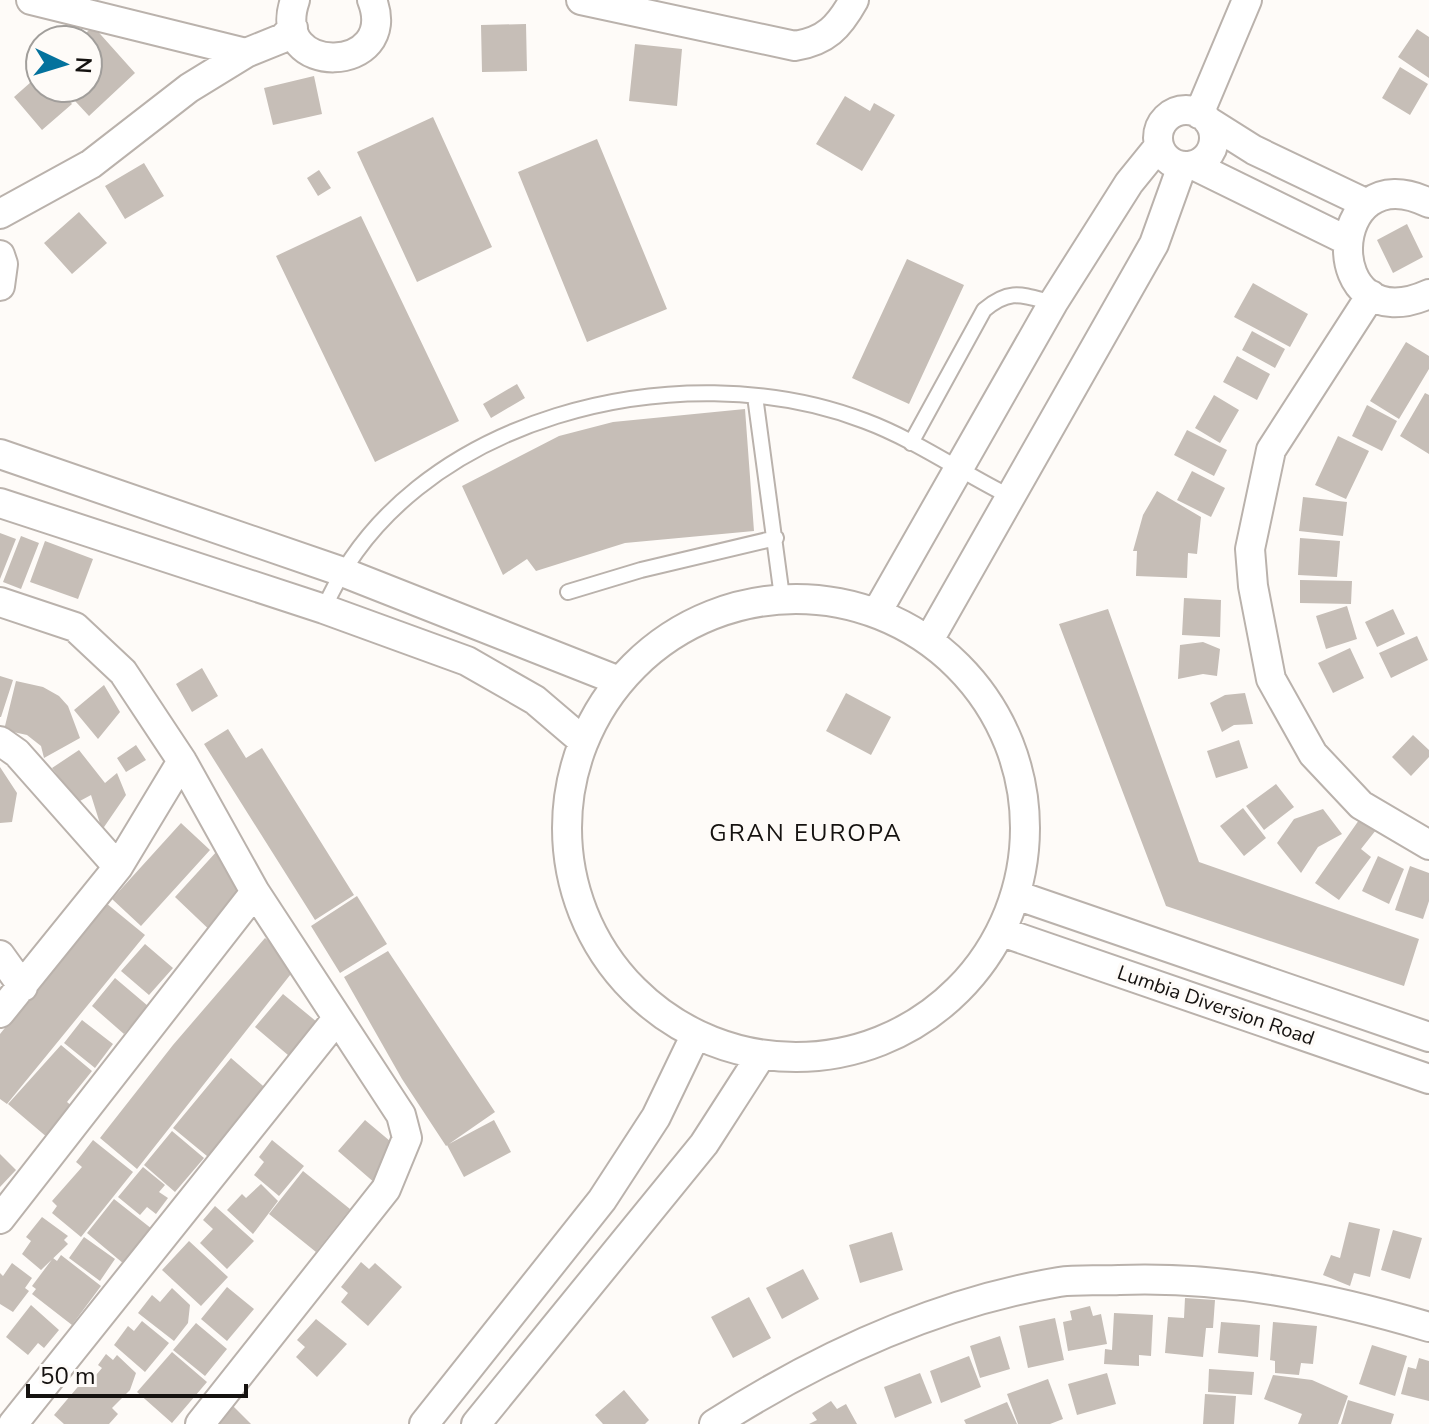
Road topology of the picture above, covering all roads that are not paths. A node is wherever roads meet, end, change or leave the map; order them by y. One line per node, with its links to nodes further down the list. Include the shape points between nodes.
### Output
1 (31, 0): 8 (street)
2 (581, 0): 6 (street)
3 (854, 0): 6 (street, via 840,25 816,42 795,46 762,41)
4 (1247, 0): 9 (street)
5 (380, 1): 7 (street, via 371,37 346,58 313,54 300,43)
6 (670, 8)
7 (294, 14): 8 (street, via 283,38)
8 (246, 53): 14 (street, via 189,88 91,164)
9 (1204, 117): 10 (street, via 1178,111 1169,116 1161,124); 11 (street, via 1214,142 1203,161); 13 (street, via 1254,150)
10 (1159, 146): 11 (street, via 1172,163); 20 (street, via 1129,183)
11 (1188, 166): 15 (street); 25 (street, via 1154,244)
12 (1429, 201): 13 (street, via 1387,195)
13 (1367, 204): 15 (street, via 1353,219)
14 (0, 214)
15 (1346, 240): 19 (street, via 1346,261 1355,280)
16 (0, 255): 17 (street)
17 (0, 286)
18 (1429, 294): 19 (street, via 1391,302)
19 (1371, 295): 39 (street, via 1271,450 1250,549 1253,586 1271,679 1313,754 1361,805)
20 (1053, 303): 22 (lane, via 1019,294 1001,296 984,310); 24 (street)
21 (755, 396): 22 (lane, via 864,420); 27 (lane); 28 (lane, via 679,393 606,402 493,441 423,485 381,522)
22 (911, 443): 24 (lane)
23 (0, 454): 28 (street)
24 (958, 470): 25 (lane); 33 (street)
25 (1011, 497): 34 (street)
26 (0, 503): 32 (street)
27 (776, 538): 29 (lane); 30 (lane)
28 (340, 571): 32 (lane); 35 (street)
29 (568, 592)
30 (782, 597): 33 (street, via 831,600); 35 (street, via 721,610 665,638)
31 (0, 602): 38 (street, via 75,627 123,672)
32 (324, 609): 37 (street, via 467,661 535,700)
33 (877, 612): 34 (street)
34 (929, 640): 42 (street, via 978,687 1011,747 1025,814)
35 (619, 681): 37 (street)
36 (0, 741): 40 (street, via 17,753)
37 (583, 741): 48 (street, via 566,808 571,877 590,929 638,997)
38 (182, 761): 40 (street); 41 (street)
39 (1429, 845)
40 (118, 867): 45 (street)
41 (255, 892): 47 (street); 52 (street)
42 (1016, 895): 43 (street); 49 (street, Lumbia Diversion Road)
43 (1002, 932): 50 (street, via 956,994 899,1036 831,1057); 51 (street, Lumbia Diversion Road)
44 (0, 955): 45 (street)
45 (23, 987): 46 (street)
46 (0, 1013)
47 (336, 1020): 55 (street); 56 (street, via 401,1115 407,1138 399,1165 386,1189)
48 (695, 1036): 50 (street); 57 (street, via 656,1117 602,1200)
49 (1429, 1037)
50 (760, 1057): 58 (street, via 704,1144)
51 (1429, 1079)
52 (0, 1219)
53 (1429, 1327): 59 (street, via 1366,1308 1255,1286 1165,1278 1061,1282 948,1308 847,1350)
54 (0, 1413): 55 (street)
55 (13, 1424)
56 (200, 1424)
57 (424, 1424)
58 (476, 1424)
59 (714, 1424)

